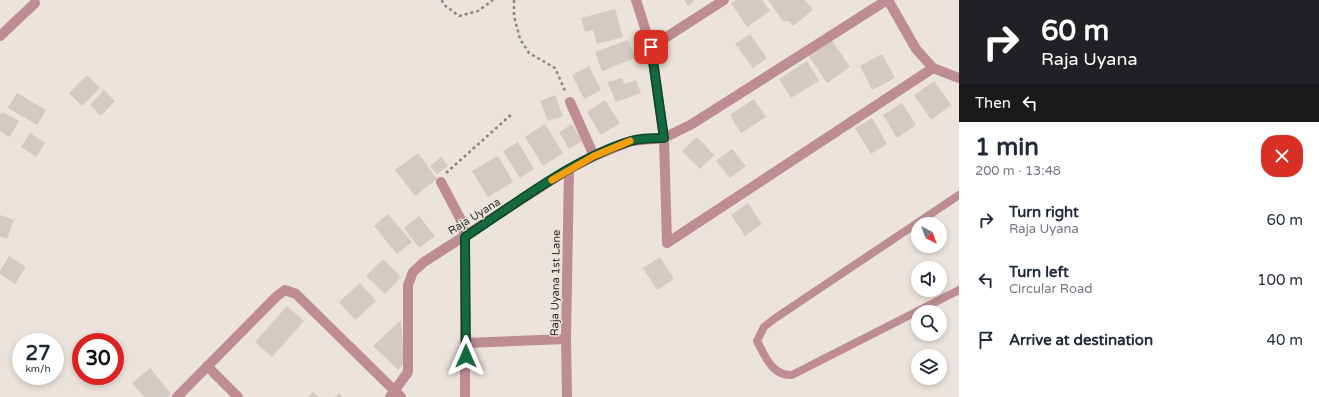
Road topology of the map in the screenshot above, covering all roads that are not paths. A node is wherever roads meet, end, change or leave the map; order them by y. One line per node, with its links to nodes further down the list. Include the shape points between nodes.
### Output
1 (636, 0): 6 (street)
2 (724, 0): 6 (street)
3 (888, 0): 7 (street, via 916,50); 10 (street, via 692,124)
4 (35, 3): 5 (street)
5 (0, 36)
6 (651, 47): 10 (street)
7 (933, 68): 8 (street); 10 (street, via 667,243)
8 (959, 78)
9 (570, 102): 11 (street)
10 (664, 138): 11 (street, Raja Uyana, via 631,141)
11 (594, 156): 12 (street, Raja Uyana)
12 (569, 169): 15 (street, Raja Uyana); 17 (street, Raja Uyana 1st Lane)
13 (441, 182): 15 (street, via 460,218)
14 (959, 195): 16 (lane, via 774,319 764,328 757,341 772,368 783,375 792,375)
15 (465, 237): 18 (street); 20 (street, Raja Uyana, via 442,249 413,272 408,285 408,372)
16 (959, 290)
17 (566, 339): 18 (street); 24 (street, Raja Uyana 1st Lane)
18 (466, 343): 23 (street)
19 (207, 366): 20 (street, via 285,290 296,294); 21 (street); 22 (street)
20 (395, 396)
21 (177, 397)
22 (238, 397)
23 (466, 397)
24 (567, 397)

